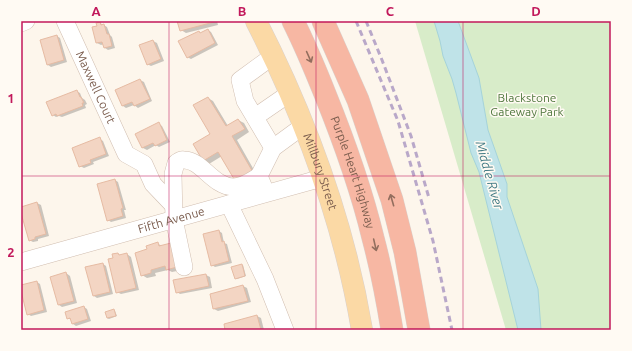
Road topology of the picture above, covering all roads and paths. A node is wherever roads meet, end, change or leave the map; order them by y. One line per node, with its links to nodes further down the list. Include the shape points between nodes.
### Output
1 (26, 21): 6 (street)
2 (65, 21): 16 (street, Maxwell Court, via 126,154 144,164 154,184)
3 (256, 21): 7 (main road, Millbury Street)
4 (293, 21): 21 (highway, Purple Heart Highway, one-way to 21, via 339,128 359,186 385,286)
5 (324, 21): 22 (highway, one-way to 5, via 405,252 392,200 358,100)
6 (21, 22)
7 (273, 56): 8 (main road, Millbury Street); 9 (street, via 240,80 245,101)
8 (290, 93): 9 (street); 10 (main road, Millbury Street)
9 (255, 117): 11 (street)
10 (304, 126): 11 (street); 13 (main road, Millbury Street)
11 (274, 148): 12 (street)
12 (259, 176): 14 (street); 16 (street, via 247,184 233,187 220,184 193,161 183,159 176,163 173,174)
13 (322, 178): 14 (street, Fifth Avenue); 20 (main road, Millbury Street, via 349,266)
14 (266, 193): 15 (street, Fifth Avenue)
15 (229, 204): 16 (street, Fifth Avenue); 19 (street, via 265,280)
16 (174, 212): 17 (street, Fifth Avenue); 18 (street)
17 (21, 262)
18 (184, 267)
19 (285, 330)
20 (362, 330)
21 (392, 330)
22 (418, 330)

